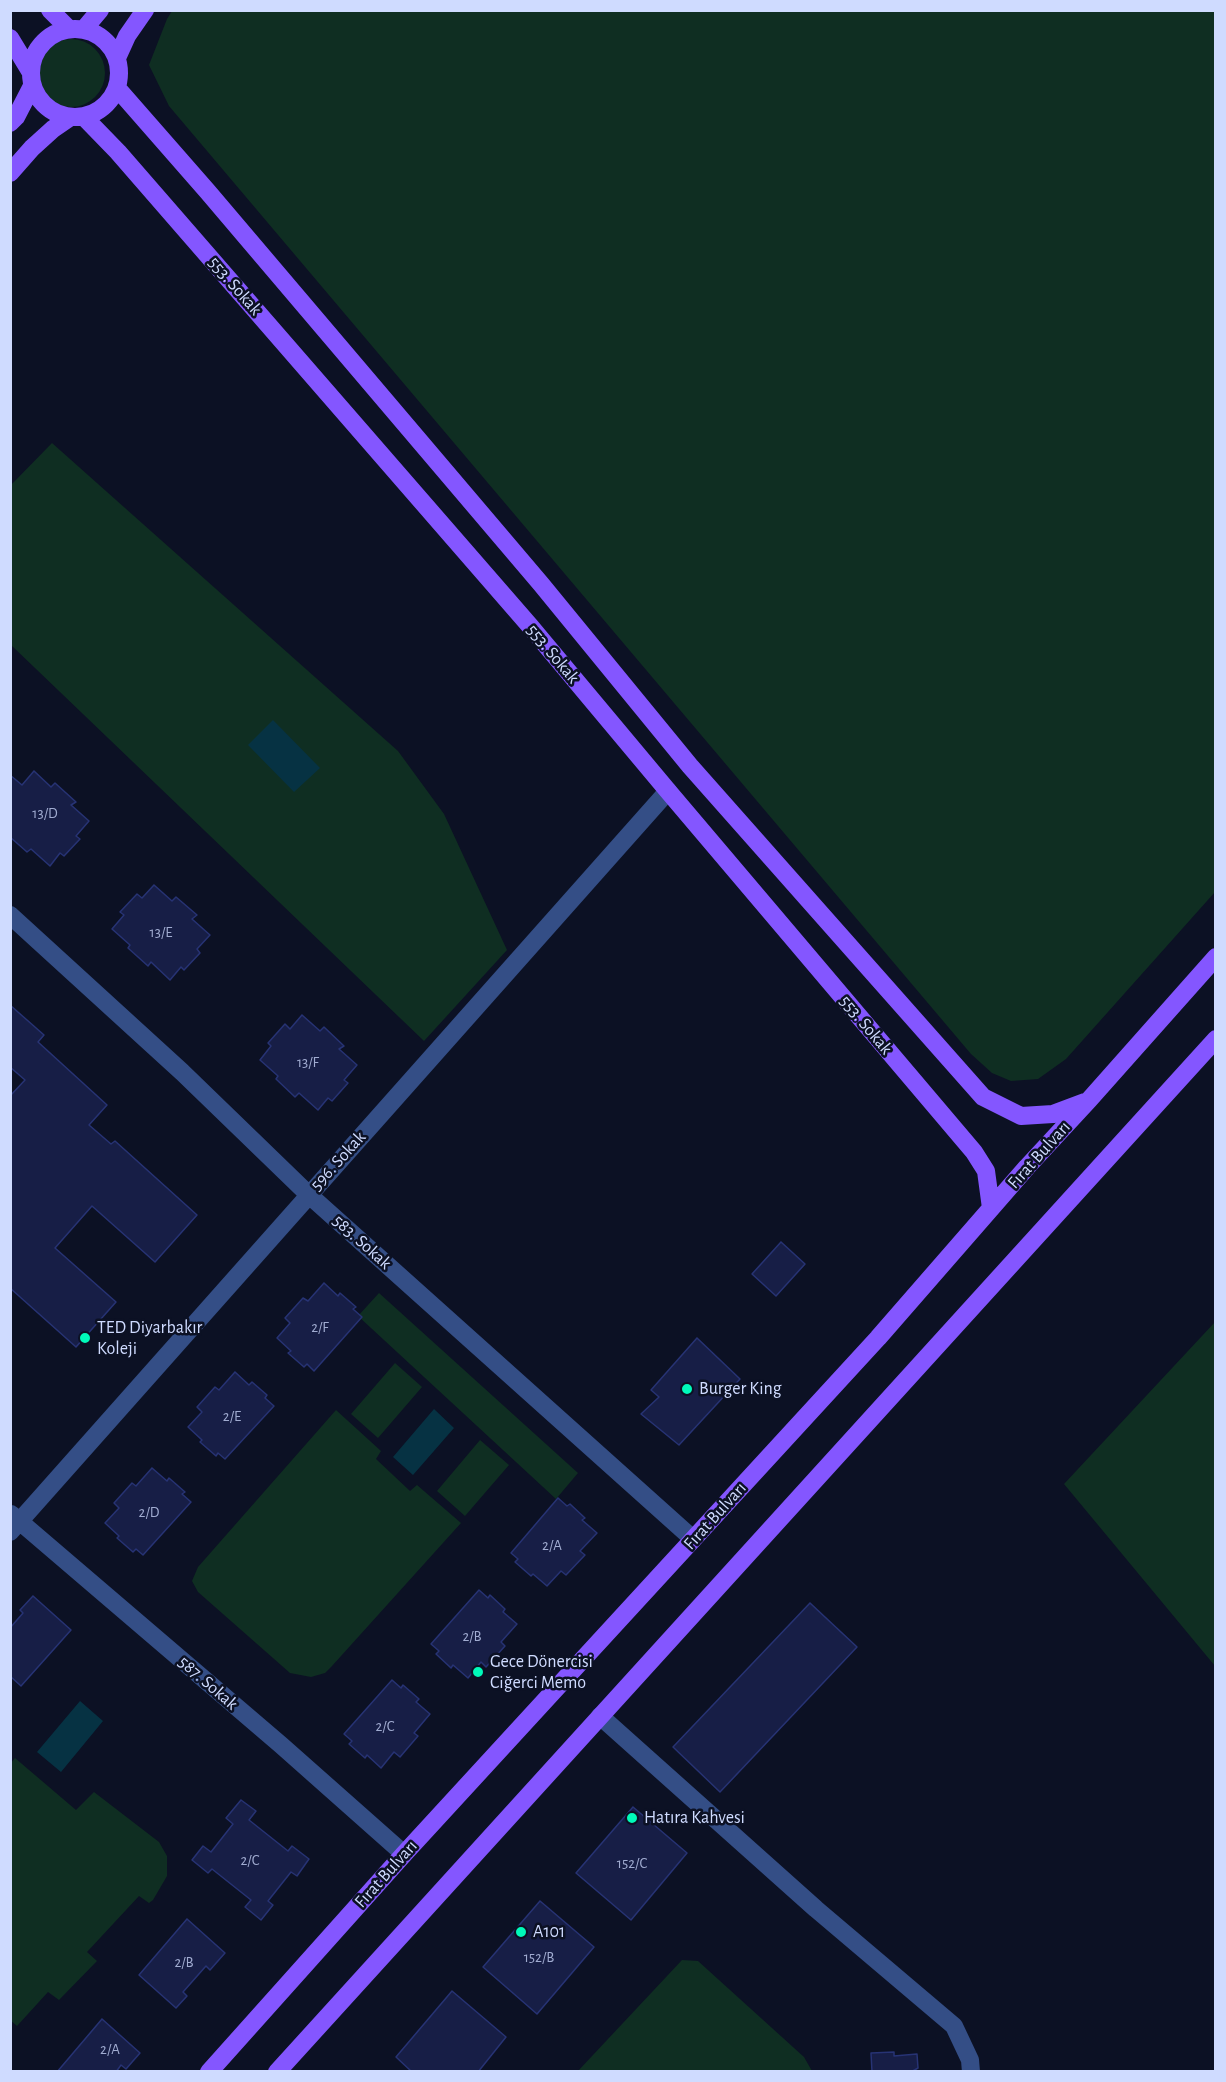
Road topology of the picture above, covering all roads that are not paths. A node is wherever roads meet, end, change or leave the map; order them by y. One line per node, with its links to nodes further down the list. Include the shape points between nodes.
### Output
1 (50, 10): 4 (main road)
2 (100, 10): 4 (main road)
3 (145, 10): 6 (main road)
4 (76, 29): 6 (main road, via 98,35); 7 (main road, via 54,33 42,43 34,56)
5 (10, 38): 7 (main road)
6 (117, 58): 8 (main road)
7 (31, 78): 9 (main road, via 37,98 45,107); 10 (main road)
8 (117, 88): 9 (main road, via 98,111); 16 (main road, via 541,584 690,766 983,1097 1021,1116 1053,1114)
9 (76, 117): 11 (main road, via 39,142); 12 (main road, 553. Sokak, via 118,152 530,626)
10 (10, 123)
11 (10, 173)
12 (668, 791): 17 (street, 596. Sokak); 18 (main road, 553. Sokak, via 974,1152 986,1171)
13 (10, 915): 17 (street, 583. Sokak)
14 (1215, 957): 16 (main road, Fırat Bulvarı)
15 (1215, 1039): 21 (main road)
16 (1089, 1100): 18 (main road, Fırat Bulvarı)
17 (308, 1194): 19 (street, 596. Sokak); 20 (street, 583. Sokak)
18 (991, 1209): 20 (main road, Fırat Bulvarı)
19 (14, 1523): 22 (street, 587. Sokak, via 272,1738)
20 (693, 1539): 22 (main road, Fırat Bulvarı)
21 (600, 1716): 24 (main road); 25 (street, via 954,2026 970,2060)
22 (404, 1854): 23 (main road, Fırat Bulvarı)
23 (209, 2072)
24 (277, 2072)
25 (971, 2072)

